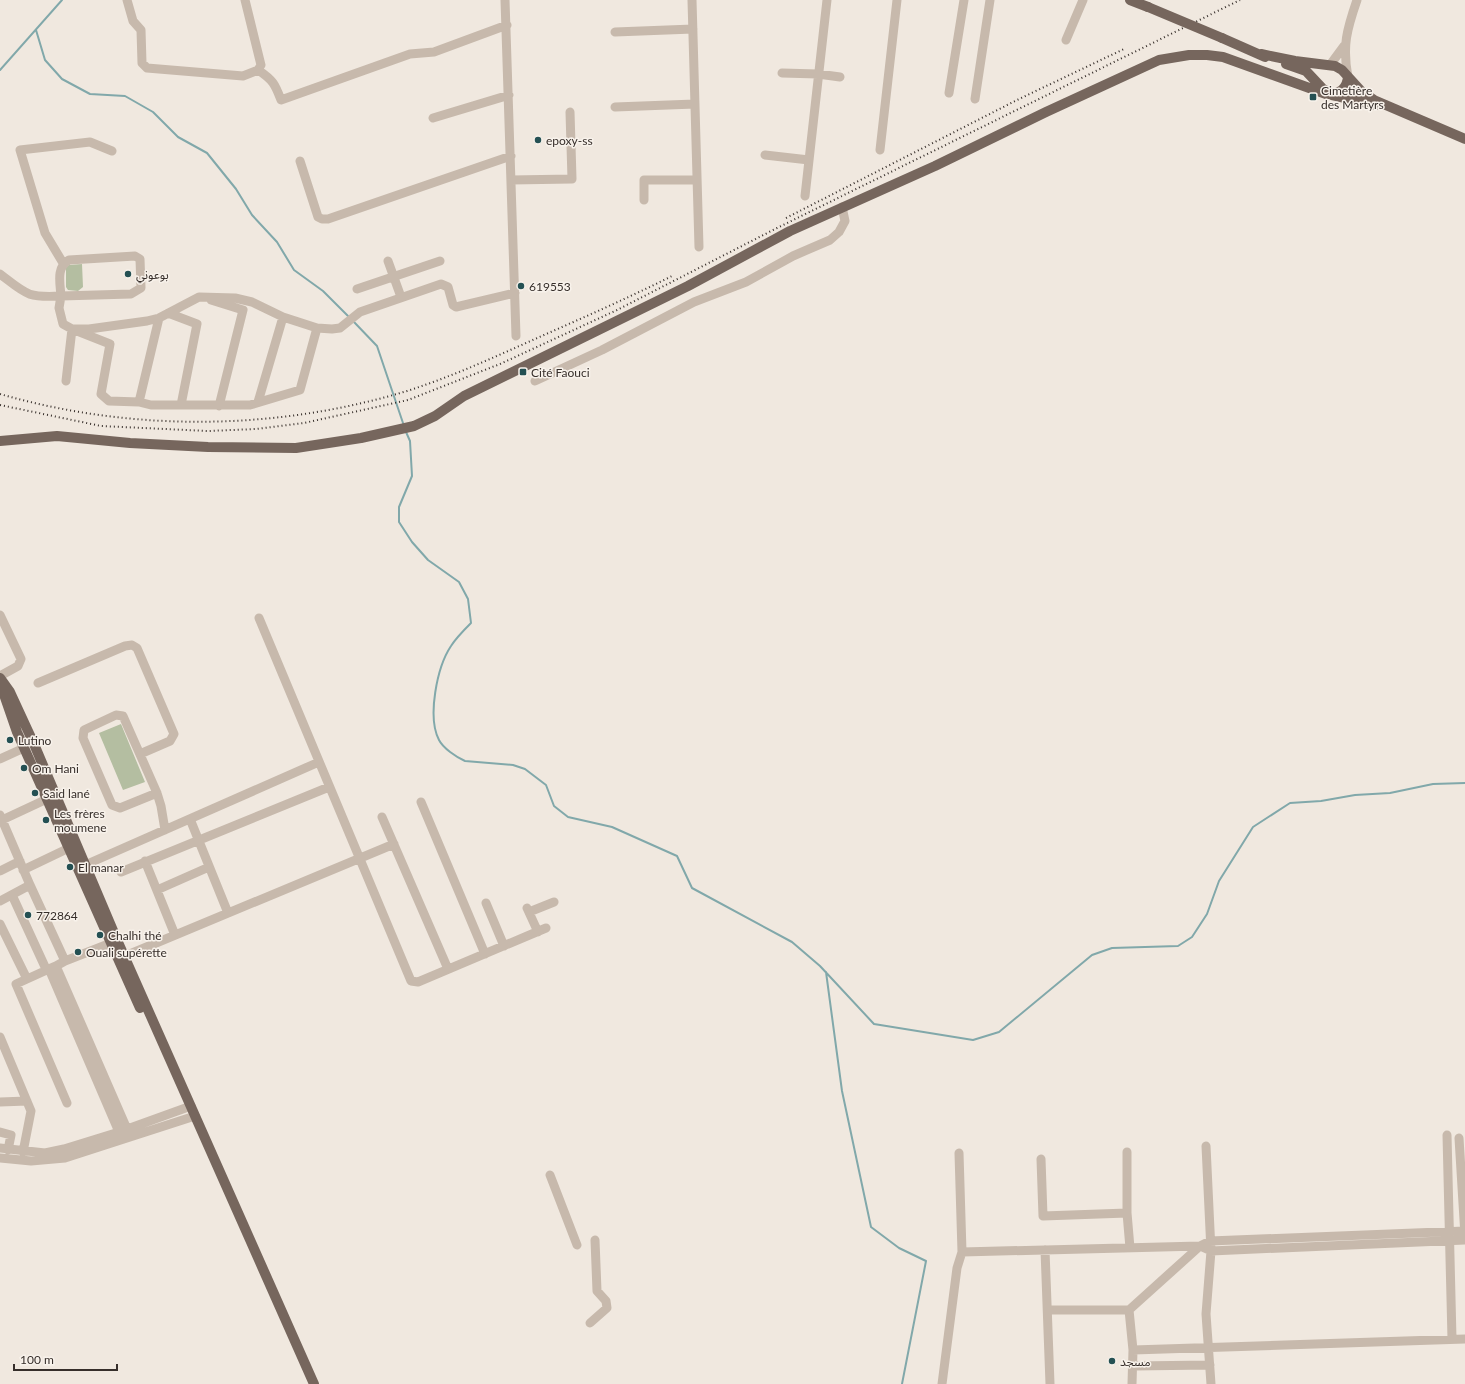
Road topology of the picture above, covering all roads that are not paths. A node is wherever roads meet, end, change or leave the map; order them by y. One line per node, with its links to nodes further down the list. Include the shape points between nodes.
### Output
1 (126, 0): 19 (street, via 133,21 141,30 142,63 147,68 243,76)
2 (245, 0): 19 (street, via 261,65)
3 (506, 0): 12 (street)
4 (692, 0): 13 (street)
5 (827, 0): 21 (street)
6 (897, 0): 36 (street)
7 (964, 0): 26 (street)
8 (990, 0): 29 (street)
9 (1083, 0): 15 (street)
10 (1130, 0): 17 (main road, bridge)
11 (1356, 0): 16 (street)
12 (507, 26): 19 (street, via 434,52 410,54 281,100 274,83); 27 (street)
13 (693, 29): 14 (street); 30 (street)
14 (615, 32)
15 (1066, 40)
16 (1344, 44): 18 (street); 23 (street)
17 (1261, 54): 18 (main road); 24 (main road, via 1302,70)
18 (1330, 65): 23 (main road, via 1342,70); 24 (main road)
19 (258, 70)
20 (782, 73): 21 (street)
21 (818, 74): 22 (street); 40 (street)
22 (840, 77)
23 (1348, 77): 28 (main road, via 1344,89); 33 (main road, via 1366,95)
24 (1315, 79): 25 (main road, via 1308,84); 28 (main road)
25 (1296, 83): 28 (main road); 46 (main road, via 1247,65 1207,55 1159,60)
26 (949, 93)
27 (509, 95): 34 (street); 38 (street)
28 (1332, 95): 33 (main road)
29 (975, 99)
30 (695, 104): 31 (street); 43 (street)
31 (615, 107)
32 (570, 112): 42 (street, via 572,179)
33 (1404, 114): 35 (main road)
34 (433, 118)
35 (1465, 140)
36 (880, 150)
37 (112, 151): 50 (street, via 90,142 20,150 45,233)
38 (511, 156): 41 (street, via 328,219 318,217); 42 (street)
39 (765, 156): 40 (street)
40 (809, 160): 44 (street)
41 (300, 161)
42 (511, 180): 54 (street)
43 (696, 180): 45 (street, via 644,180); 47 (street)
44 (804, 196)
45 (644, 200)
46 (842, 208): 65 (street, via 845,221 839,232 830,240 793,256 746,282 694,302 602,350); 70 (main road, via 790,231 688,286 464,396 435,416 414,426 296,448 138,443 57,436)
47 (699, 247)
48 (388, 261): 52 (street)
49 (440, 261): 52 (street)
50 (63, 263): 55 (street, via 60,268); 55 (street, via 69,260 134,256 140,259 142,282 141,288 131,294)
51 (0, 274): 55 (street, via 29,295)
52 (393, 277): 53 (street); 57 (street)
53 (357, 289)
54 (515, 293): 57 (street, via 456,307 453,305 448,287 441,284); 63 (street)
55 (61, 296): 62 (street, via 59,308 63,324)
56 (199, 297): 58 (street); 60 (street, via 235,298 252,302); 69 (street, via 243,310)
57 (401, 297): 61 (street, via 360,312 340,328)
58 (168, 313): 59 (street); 68 (street, via 197,324)
59 (159, 318): 62 (street, via 114,327); 66 (street)
60 (283, 318): 61 (street); 67 (street)
61 (316, 328): 67 (street, via 300,390)
62 (72, 329): 64 (street); 66 (street, via 110,344 101,394 109,401)
63 (516, 336)
64 (66, 381)
65 (535, 381)
66 (139, 402): 68 (street)
67 (258, 402): 69 (street, via 250,405)
68 (181, 406): 69 (street)
69 (219, 406)
70 (0, 440)
71 (0, 615): 73 (street, via 21,659 18,666)
72 (259, 618): 79 (street)
73 (0, 678): 75 (main road); 93 (main road, via 10,692)
74 (38, 683): 77 (street, via 125,646 132,645 137,648 174,734 170,741)
75 (2, 696): 76 (main road)
76 (24, 748): 78 (street); 82 (main road)
77 (140, 754): 81 (street); 81 (street, via 121,715 89,726 83,732 83,738 112,805 120,808)
78 (0, 759)
79 (319, 762): 80 (street); 86 (street)
80 (330, 787): 88 (street); 91 (street)
81 (156, 793): 87 (street, via 163,813)
82 (47, 799): 85 (street); 90 (main road)
83 (421, 802): 109 (street)
84 (382, 817): 89 (street)
85 (1, 818): 94 (street)
86 (190, 819): 87 (street); 88 (street)
87 (165, 830): 93 (street)
88 (198, 840): 92 (street); 95 (street)
89 (394, 844): 91 (street); 113 (street)
90 (69, 848): 94 (street); 107 (main road)
91 (359, 859): 104 (street); 113 (street, via 412,982 418,982)
92 (145, 861): 97 (street); 99 (street)
93 (85, 864): 110 (main road)
94 (21, 866): 96 (street); 98 (street)
95 (209, 867): 99 (street); 104 (street)
96 (0, 871)
97 (121, 872)
98 (30, 885): 100 (street); 111 (street)
99 (157, 890): 106 (street)
100 (12, 895): 101 (street); 112 (street)
101 (0, 901)
102 (554, 902): 108 (street, via 528,910 542,930)
103 (486, 903): 108 (street)
104 (228, 914): 106 (street)
105 (0, 924): 114 (street)
106 (175, 936): 110 (street)
107 (111, 943): 111 (street); 119 (main road)
108 (504, 946): 109 (street)
109 (485, 954): 113 (street)
110 (125, 956): 119 (main road)
111 (65, 961): 112 (street)
112 (50, 968): 114 (street); 121 (street)
113 (448, 969)
114 (27, 979): 118 (street, via 16,984)
115 (0, 1037): 116 (street)
116 (27, 1101): 117 (street); 127 (street, via 31,1110)
117 (0, 1102)
118 (67, 1104)
119 (188, 1107): 120 (main road); 121 (street)
120 (192, 1117): 130 (street, via 65,1158 31,1161); 153 (main road)
121 (123, 1131): 127 (street, via 64,1149 45,1153)
122 (0, 1132): 126 (street, via 11,1135)
123 (1447, 1135): 135 (street)
124 (1459, 1138): 134 (street)
125 (1206, 1146): 139 (street)
126 (4, 1149): 127 (street)
127 (24, 1152)
128 (1126, 1152): 133 (street)
129 (959, 1153): 145 (street)
130 (0, 1158)
131 (1041, 1159): 133 (street, via 1043,1216)
132 (550, 1175): 140 (street)
133 (1127, 1214): 142 (street)
134 (1465, 1231): 135 (street); 136 (street)
135 (1448, 1236): 138 (street); 139 (street); 144 (street); 149 (street)
136 (1465, 1236)
137 (595, 1240): 148 (street, via 597,1291 606,1301 607,1308)
138 (1465, 1240)
139 (1210, 1241): 141 (street); 144 (street)
140 (577, 1245)
141 (1200, 1246): 142 (street); 144 (street); 147 (street)
142 (1130, 1248): 143 (street)
143 (1045, 1250): 145 (street); 146 (street)
144 (1211, 1251): 151 (street, via 1206,1314)
145 (962, 1252): 158 (street, via 957,1268)
146 (1048, 1310): 147 (street); 159 (street)
147 (1129, 1310): 152 (street)
148 (590, 1323)
149 (1452, 1339): 150 (street); 151 (street)
150 (1465, 1339)
151 (1209, 1346): 152 (street); 154 (street)
152 (1132, 1350): 155 (street)
153 (297, 1356): 156 (main road); 157 (main road)
154 (1210, 1364): 155 (street); 161 (street)
155 (1132, 1366): 160 (street)
156 (307, 1384)
157 (314, 1384)
158 (942, 1384)
159 (1050, 1384)
160 (1132, 1384)
161 (1211, 1384)

